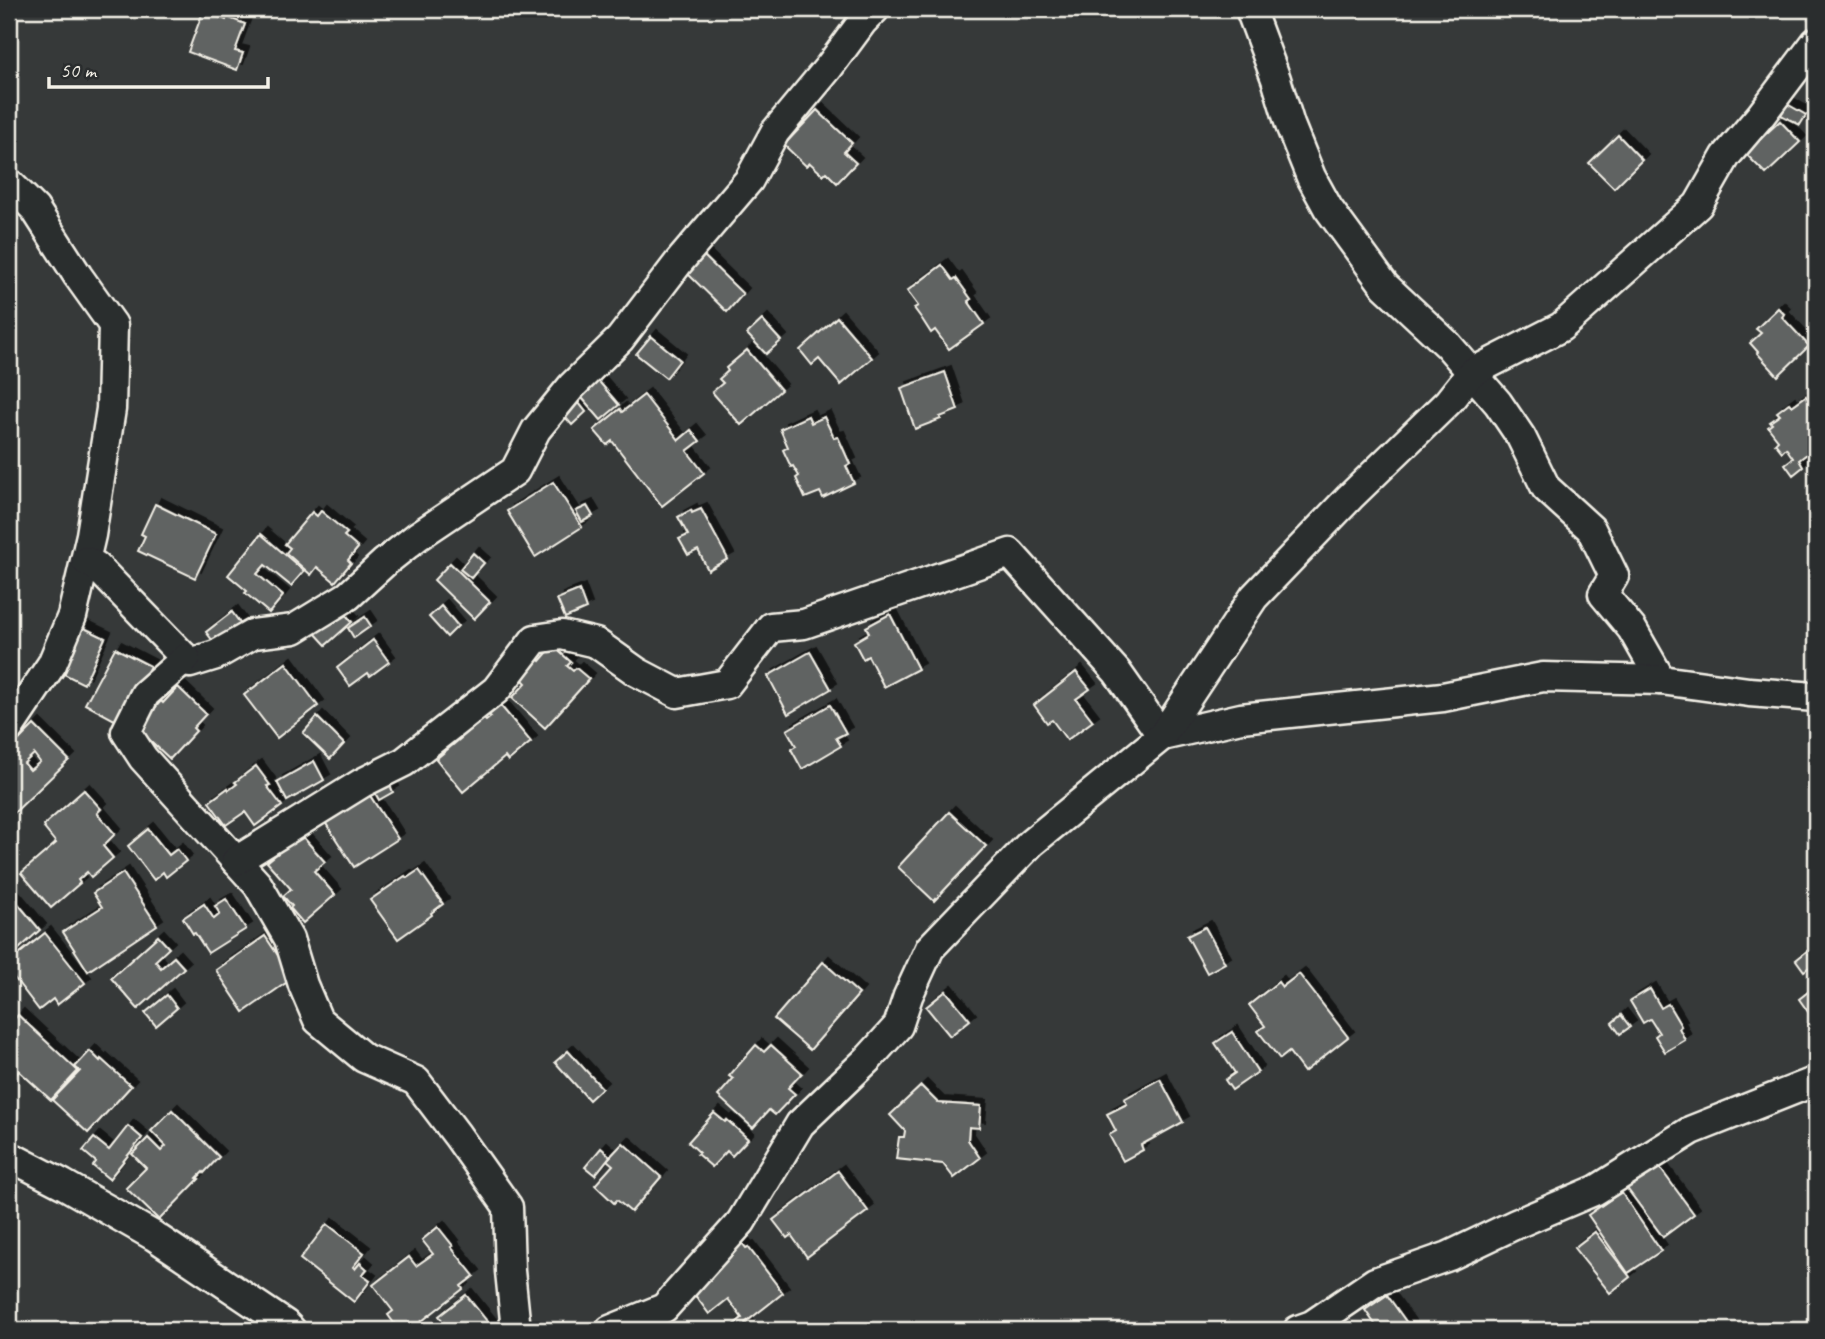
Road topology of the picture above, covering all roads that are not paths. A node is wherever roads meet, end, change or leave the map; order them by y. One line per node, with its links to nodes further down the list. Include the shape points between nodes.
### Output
1 (875, 9): 7 (street, via 775,132 750,180 620,339 536,430 514,471 418,536 348,596 294,629 253,634 216,655 190,663)
2 (1250, 9): 5 (street, via 1290,125 1328,208 1384,286 1448,345)
3 (1816, 42): 5 (street, via 1726,156 1698,205 1561,327)
4 (9, 183): 6 (street, via 35,209 113,325 111,409)
5 (1471, 373): 8 (street, via 1521,437 1546,488 1591,529 1614,576 1603,594 1632,629); 11 (street, via 1448,402 1254,597)
6 (86, 561): 7 (street); 10 (street, via 72,616 52,664)
7 (186, 658): 12 (street, via 145,694 126,732 143,758)
8 (1661, 680): 9 (street); 11 (street, via 1543,677 1443,697 1241,718)
9 (1816, 697)
10 (9, 728)
11 (1162, 736): 12 (street, via 1117,672 1010,553 804,624 771,626 727,684 677,693 596,643 562,635 535,639 496,690 422,749); 17 (street, via 1031,843 930,948 898,1026 800,1124 741,1222 664,1308)
12 (236, 861): 16 (street, via 258,885 289,939 318,1020 364,1058 416,1081 508,1207)
13 (1816, 1081): 18 (street, via 1692,1130 1596,1190 1449,1256 1375,1282)
14 (9, 1156): 15 (street, via 154,1236)
15 (291, 1330)
16 (516, 1330)
17 (610, 1330)
18 (1298, 1330)

